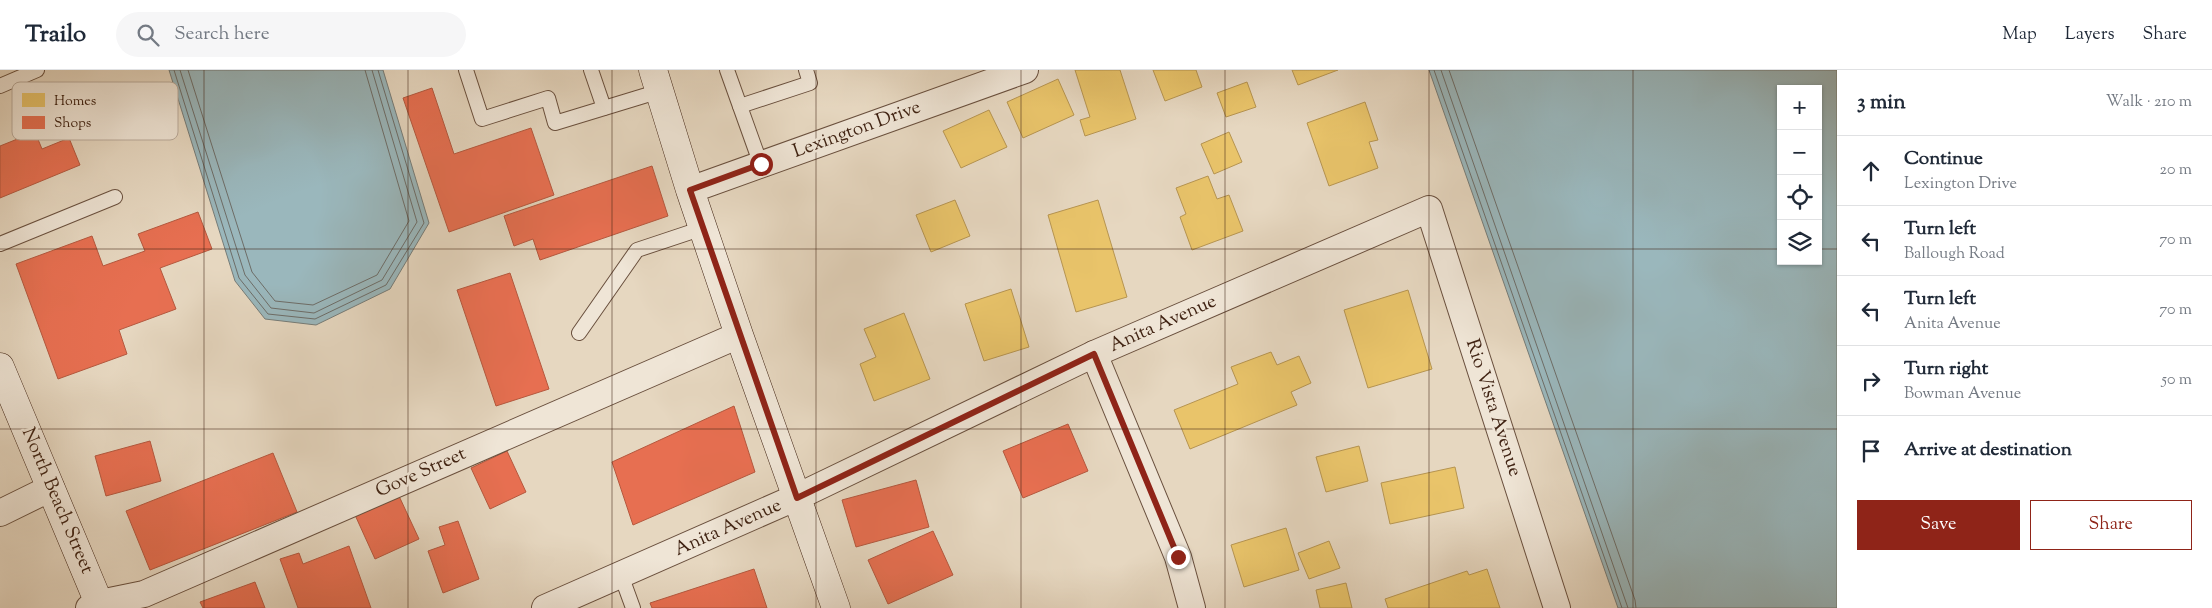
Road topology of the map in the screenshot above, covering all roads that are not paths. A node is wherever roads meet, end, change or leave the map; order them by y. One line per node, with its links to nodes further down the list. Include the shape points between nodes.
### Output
1 (37, 70): 8 (lane)
2 (466, 70): 10 (lane, via 482,119 548,98 555,123)
3 (591, 70): 10 (lane)
4 (727, 70): 9 (lane)
5 (806, 70): 9 (lane, via 810,83)
6 (1025, 70): 11 (street, Lexington Drive)
7 (656, 80): 10 (lane); 12 (street)
8 (0, 86)
9 (740, 106): 11 (lane)
10 (604, 108)
11 (761, 164): 12 (street, Lexington Drive)
12 (690, 190): 15 (street)
13 (115, 197): 16 (lane)
14 (1429, 209): 19 (street, Anita Avenue); 30 (street, Rio Vista Avenue)
15 (703, 228): 17 (lane, via 637,250); 18 (street)
16 (0, 244)
17 (579, 333)
18 (739, 335): 22 (street); 25 (street, Gove Street, via 144,594)
19 (1094, 354): 22 (street, Anita Avenue); 29 (street, via 1178,557)
20 (0, 366): 21 (street, North Beach Street)
21 (51, 488): 23 (street); 25 (street, North Beach Street)
22 (797, 498): 24 (street, Anita Avenue); 28 (street)
23 (0, 513)
24 (621, 575): 26 (street, Anita Avenue); 27 (lane)
25 (96, 606)
26 (544, 608)
27 (633, 608)
28 (836, 608)
29 (1192, 608)
30 (1557, 608)

